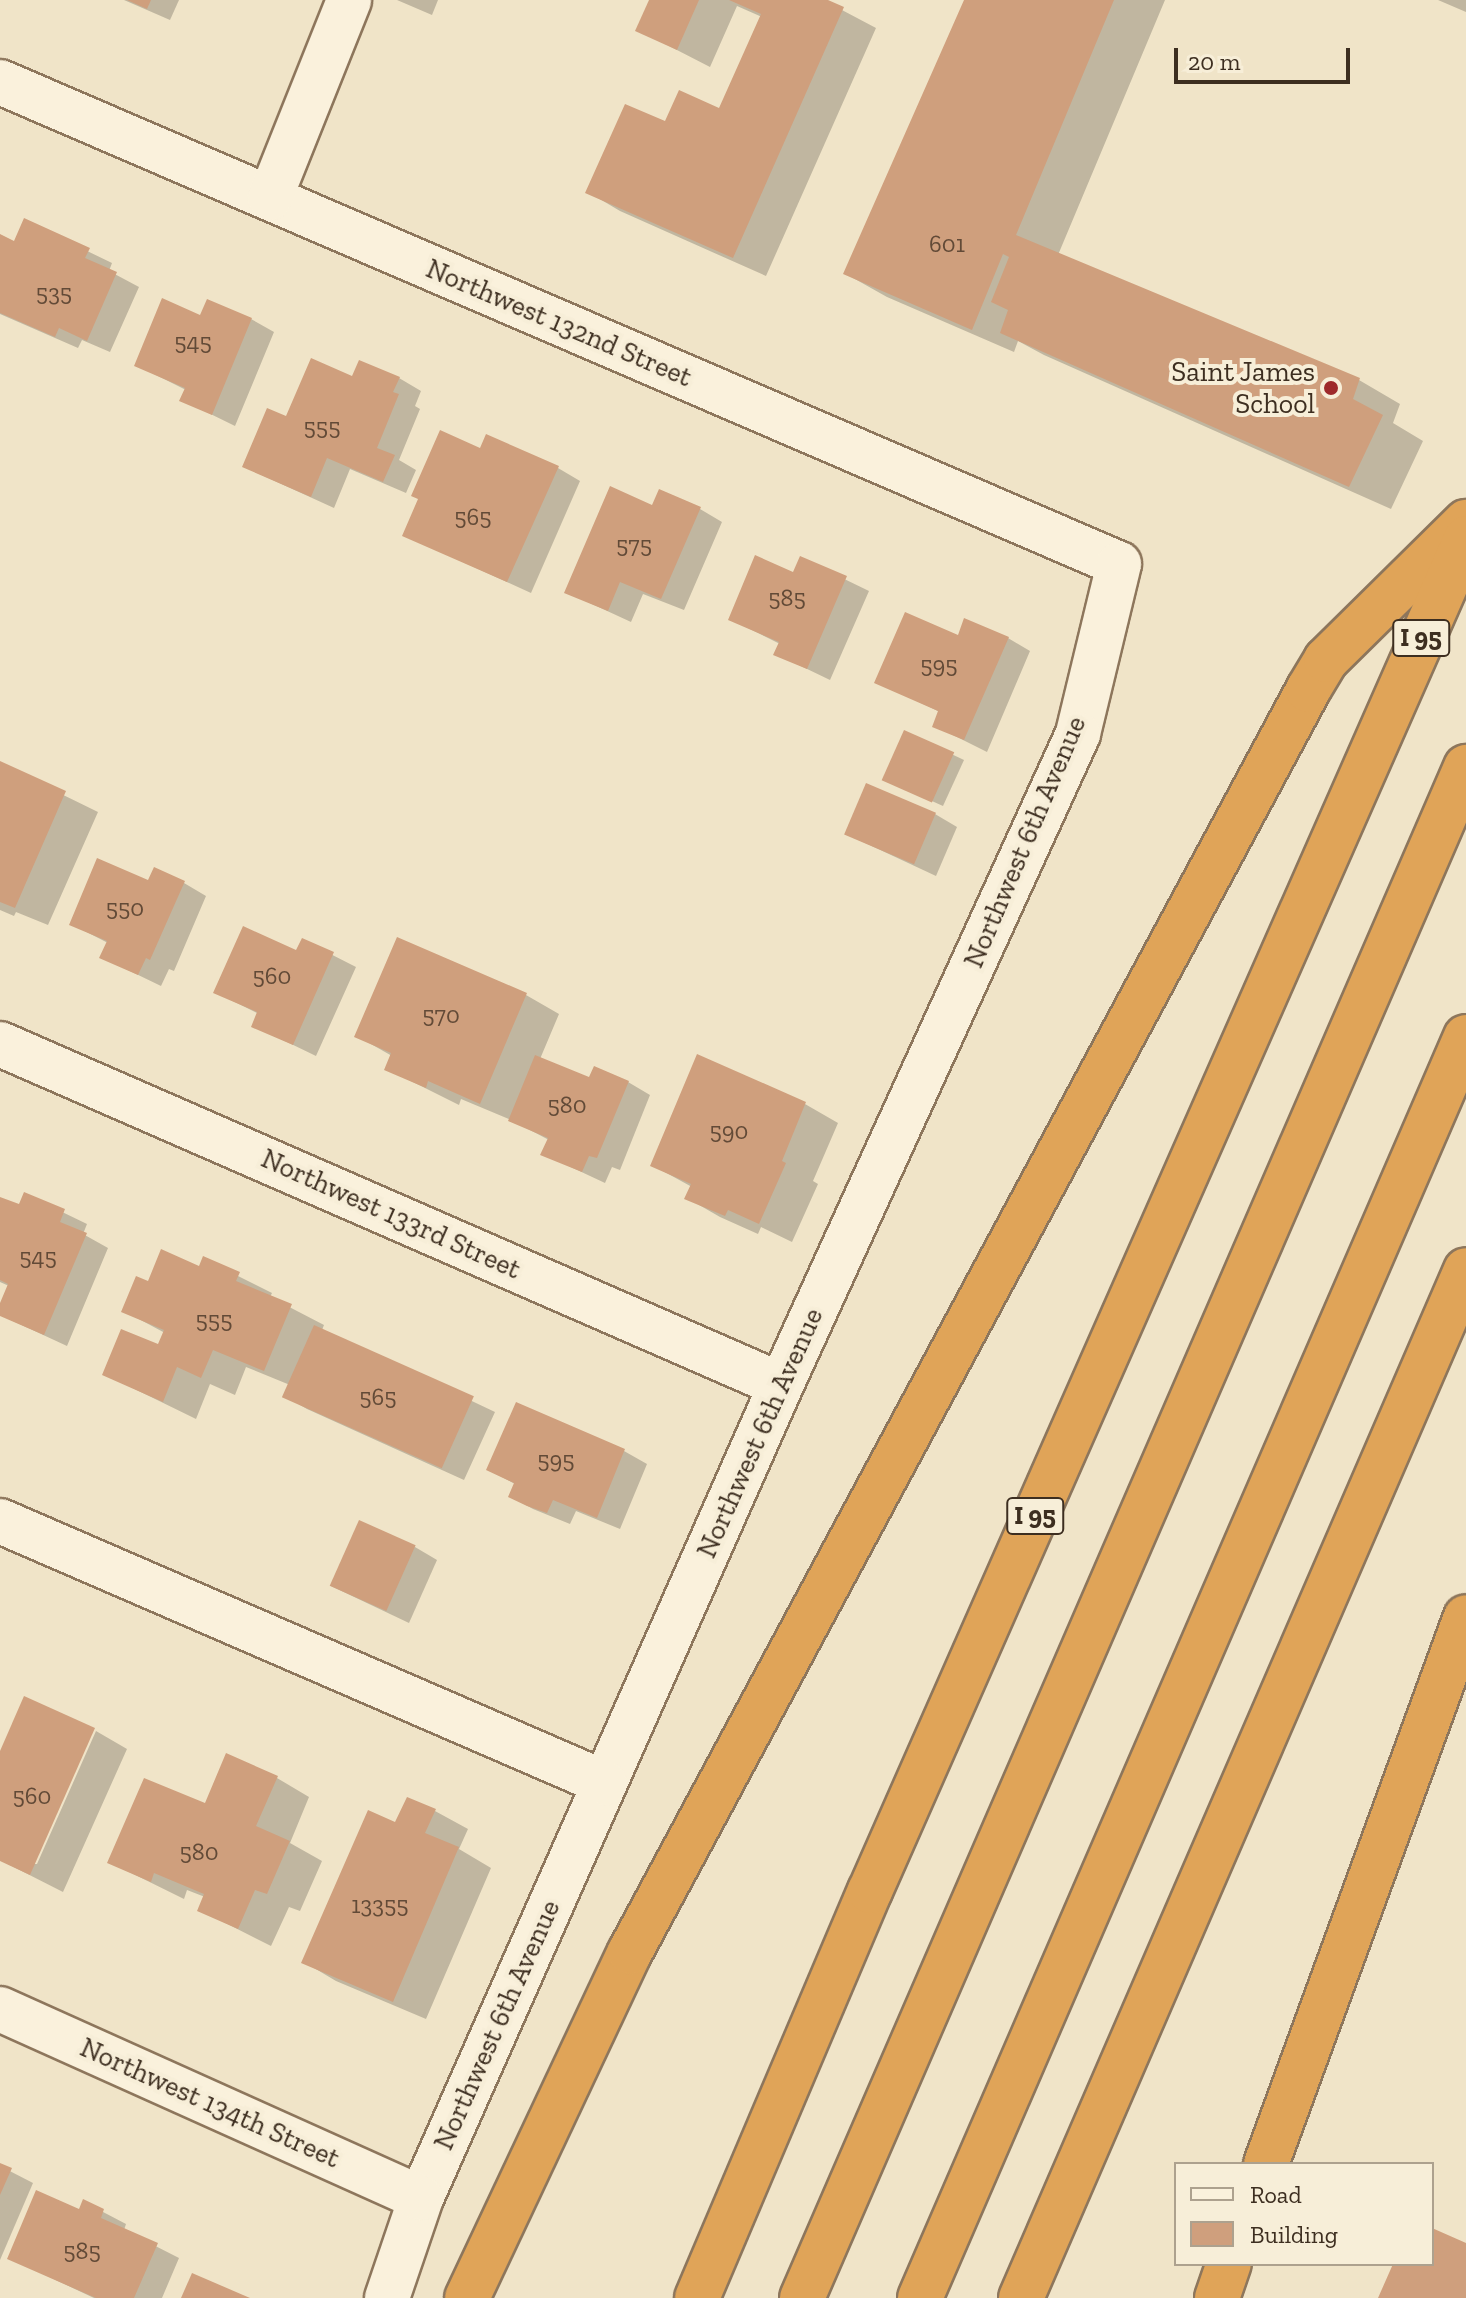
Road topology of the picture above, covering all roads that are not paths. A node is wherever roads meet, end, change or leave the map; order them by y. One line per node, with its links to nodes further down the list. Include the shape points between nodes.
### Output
1 (349, 0): 3 (street)
2 (0, 82): 3 (street, Northwest 132nd Street)
3 (270, 198): 6 (street, Northwest 132nd Street)
4 (1466, 522): 20 (highway, via 1326,660 1308,690 630,1952)
5 (1466, 539): 21 (highway, I 95, via 870,1891)
6 (1119, 564): 11 (street, Northwest 6th Avenue, via 1078,734)
7 (1464, 771): 22 (highway)
8 (1466, 1037): 23 (highway)
9 (0, 1044): 11 (street, Northwest 133rd Street)
10 (1466, 1270): 24 (highway)
11 (781, 1385): 14 (street, Northwest 6th Avenue)
12 (0, 1521): 14 (street)
13 (1466, 1617): 16 (highway)
14 (605, 1783): 17 (street, Northwest 6th Avenue)
15 (0, 2009): 17 (street, Northwest 134th Street)
16 (1267, 2162)
17 (421, 2198): 19 (street, Northwest 6th Avenue)
18 (1228, 2266): 25 (highway)
19 (387, 2298)
20 (467, 2298)
21 (697, 2298)
22 (802, 2298)
23 (920, 2298)
24 (1021, 2298)
25 (1217, 2298)

